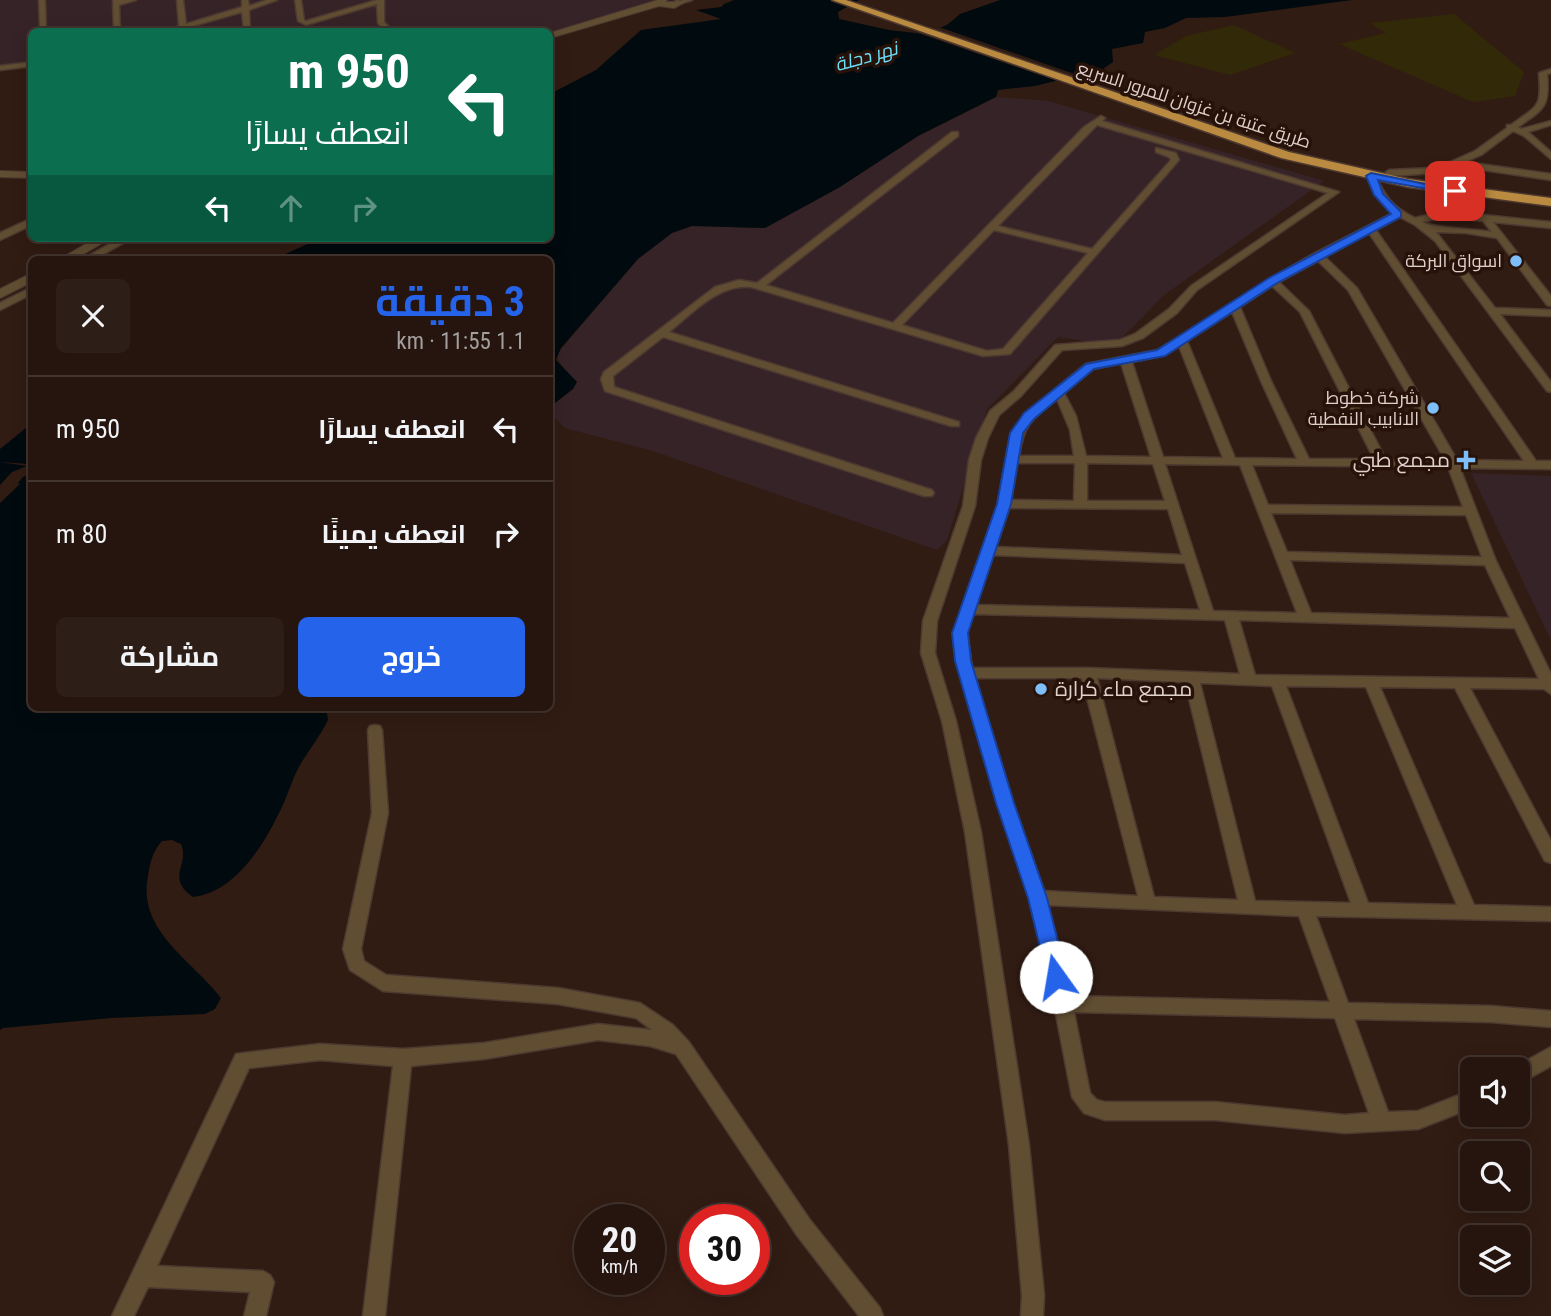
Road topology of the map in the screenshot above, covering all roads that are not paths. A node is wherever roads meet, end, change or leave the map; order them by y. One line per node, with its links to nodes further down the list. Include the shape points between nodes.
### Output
1 (42, 0): 13 (street)
2 (133, 0): 10 (street)
3 (180, 0): 15 (street)
4 (274, 0): 12 (street)
5 (298, 0): 8 (street, via 301,21 306,23)
6 (837, 0): 34 (highway, طريق عتبة بن غزوان للمرور السريع, via 1219,135)
7 (853, 0): 34 (highway, طريق عتبة بن غزوان للمرور السريع, via 1227,131)
8 (381, 1): 18 (street, via 382,23)
9 (683, 1): 11 (street)
10 (117, 2): 14 (street)
11 (664, 3): 19 (street)
12 (246, 4): 16 (street); 17 (street)
13 (43, 28)
14 (117, 28)
15 (183, 28)
16 (186, 28)
17 (247, 28)
18 (387, 28)
19 (553, 35)
20 (28, 64): 21 (street)
21 (0, 68)
22 (1551, 71): 24 (street, via 1543,73)
23 (1551, 104): 24 (street)
24 (1541, 107): 27 (street)
25 (1096, 122): 47 (street); 54 (street, via 1176,156); 130 (street, via 1335,192 1194,288 1139,336 1122,343 1059,347 994,413 975,460 970,506 930,621 928,653 949,721 973,832 992,952 1019,1145)
26 (1551, 123): 28 (street)
27 (1510, 127): 28 (street); 31 (street, via 1478,153)
28 (1522, 131): 30 (street)
29 (955, 134): 60 (street)
30 (1551, 157)
31 (1456, 163): 35 (street, via 1435,170); 39 (street)
32 (0, 168): 33 (street)
33 (28, 168)
34 (1352, 169): 35 (highway, طريق عتبة بن غزوان للمرور السريع); 38 (highway, طريق عتبة بن غزوان للمرور السريع)
35 (1389, 173): 40 (highway, طريق عتبة بن غزوان للمرور السريع)
36 (0, 174): 37 (street)
37 (28, 175)
38 (1371, 176): 41 (highway, طريق عتبة بن غزوان للمرور السريع); 42 (street, via 1379,195)
39 (1551, 177)
40 (1551, 194)
41 (1551, 202)
42 (1397, 215): 44 (street); 48 (street)
43 (1485, 217): 44 (street, via 1445,214); 46 (street); 50 (street)
44 (1413, 220): 49 (street)
45 (28, 223): 51 (street)
46 (1551, 225)
47 (993, 227): 54 (street); 68 (street)
48 (1371, 229): 55 (street); 82 (street)
49 (1430, 229): 50 (street); 66 (street)
50 (1499, 236): 63 (street)
51 (0, 237)
52 (98, 242): 56 (street)
53 (120, 242): 57 (street)
54 (1094, 252): 68 (street, via 1006,352 987,354)
55 (1318, 255): 59 (street); 81 (street, via 1352,288)
56 (72, 256)
57 (94, 256)
58 (28, 279): 62 (street)
59 (1273, 281): 64 (street); 80 (street, via 1304,311)
60 (759, 286): 68 (street); 69 (street, via 726,285)
61 (28, 292): 65 (street)
62 (0, 294)
63 (1551, 303)
64 (1234, 304): 70 (street); 79 (street)
65 (0, 307)
66 (1493, 310): 67 (street); 72 (street)
67 (1551, 313)
68 (895, 327)
69 (661, 333): 74 (street); 84 (street, via 608,374 609,389)
70 (1182, 340): 71 (street, via 1161,353); 78 (street)
71 (1126, 361): 73 (street, via 1090,366); 77 (street)
72 (1551, 389)
73 (1057, 391): 75 (street, via 1017,433); 76 (street, via 1067,407)
74 (955, 424)
75 (1011, 459): 76 (street); 85 (street)
76 (1082, 460): 77 (street); 86 (street)
77 (1160, 461): 78 (street); 87 (street)
78 (1238, 462): 79 (street); 88 (street)
79 (1306, 463): 80 (street)
80 (1382, 464): 81 (street)
81 (1453, 464): 82 (street); 89 (street)
82 (1532, 464): 83 (street)
83 (1551, 465)
84 (928, 493)
85 (1004, 504): 86 (street); 90 (street)
86 (1080, 505): 87 (street)
87 (1174, 505): 92 (street)
88 (1264, 509): 89 (street); 91 (street)
89 (1470, 511): 93 (street)
90 (988, 551): 92 (street); 94 (street)
91 (1282, 556): 93 (street); 97 (street)
92 (1191, 559): 95 (street)
93 (1490, 561): 98 (street)
94 (968, 609): 95 (street); 99 (street, via 960,633)
95 (1208, 615): 96 (street)
96 (1231, 616): 97 (street); 102 (street)
97 (1306, 618): 98 (street)
98 (1518, 623): 106 (street)
99 (967, 673): 100 (street); 109 (street)
100 (1088, 673): 101 (street); 110 (street)
101 (1191, 677): 102 (street); 111 (street)
102 (1249, 680): 103 (street)
103 (1277, 681): 104 (street); 113 (street)
104 (1371, 682): 105 (street); 114 (street)
105 (1460, 683): 106 (street); 108 (street)
106 (1549, 687)
107 (375, 730): 119 (street, via 380,813 352,949 356,965 383,984 558,996 640,1012)
108 (1551, 856)
109 (1038, 898): 110 (street); 116 (street)
110 (1148, 904): 111 (street)
111 (1248, 908): 112 (street)
112 (1305, 910): 113 (street); 117 (street)
113 (1363, 912): 114 (street)
114 (1469, 913): 115 (street)
115 (1551, 914)
116 (1063, 1004): 117 (street); 124 (street, via 1080,1097 1091,1107 1105,1111 1215,1111 1345,1124)
117 (1342, 1011): 118 (street); 124 (street)
118 (1551, 1019)
119 (682, 1048): 121 (street, via 598,1031 484,1051); 129 (street, via 803,1227)
120 (1551, 1056): 122 (street)
121 (402, 1058): 125 (street, via 320,1052 243,1060); 128 (street)
122 (1530, 1068)
123 (1460, 1104): 124 (street, via 1418,1120)
124 (1382, 1122)
125 (142, 1276): 126 (street); 127 (street, via 263,1282)
126 (122, 1316)
127 (255, 1316)
128 (374, 1316)
129 (872, 1316)
130 (1032, 1316)

